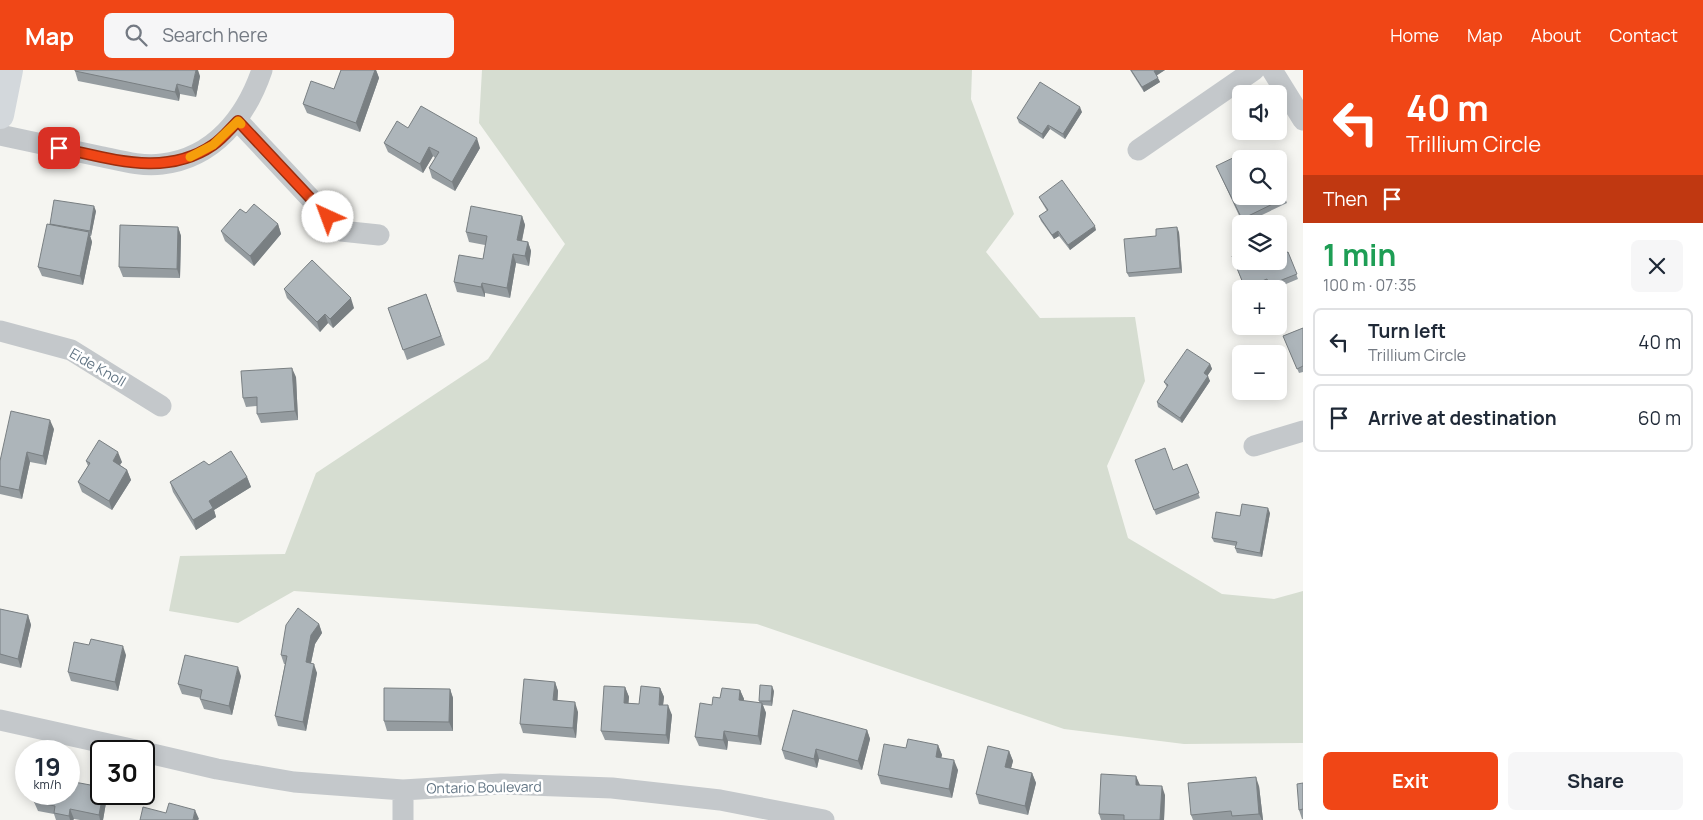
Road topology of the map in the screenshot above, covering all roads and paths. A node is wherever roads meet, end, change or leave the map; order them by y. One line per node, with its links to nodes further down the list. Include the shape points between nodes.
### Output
1 (9, 70): 5 (main road)
2 (262, 70): 7 (street)
3 (1254, 70): 9 (street)
4 (1272, 70): 6 (street)
5 (0, 115)
6 (1303, 120)
7 (238, 121): 8 (street, via 213,145 189,158 162,164 134,163); 10 (street, via 341,231)
8 (0, 135)
9 (1138, 150)
10 (379, 235)
11 (0, 331): 12 (street, Eide Knoll, via 71,350)
12 (161, 406)
13 (1303, 431): 14 (street)
14 (1254, 446)
15 (0, 720): 16 (street, Ontario Boulevard)
16 (90, 740)
17 (155, 755): 18 (street, Ontario Boulevard, via 294,782)
18 (403, 790): 19 (street); 20 (street, Ontario Boulevard, via 501,784 612,788 720,800)
19 (403, 820)
20 (824, 820)

